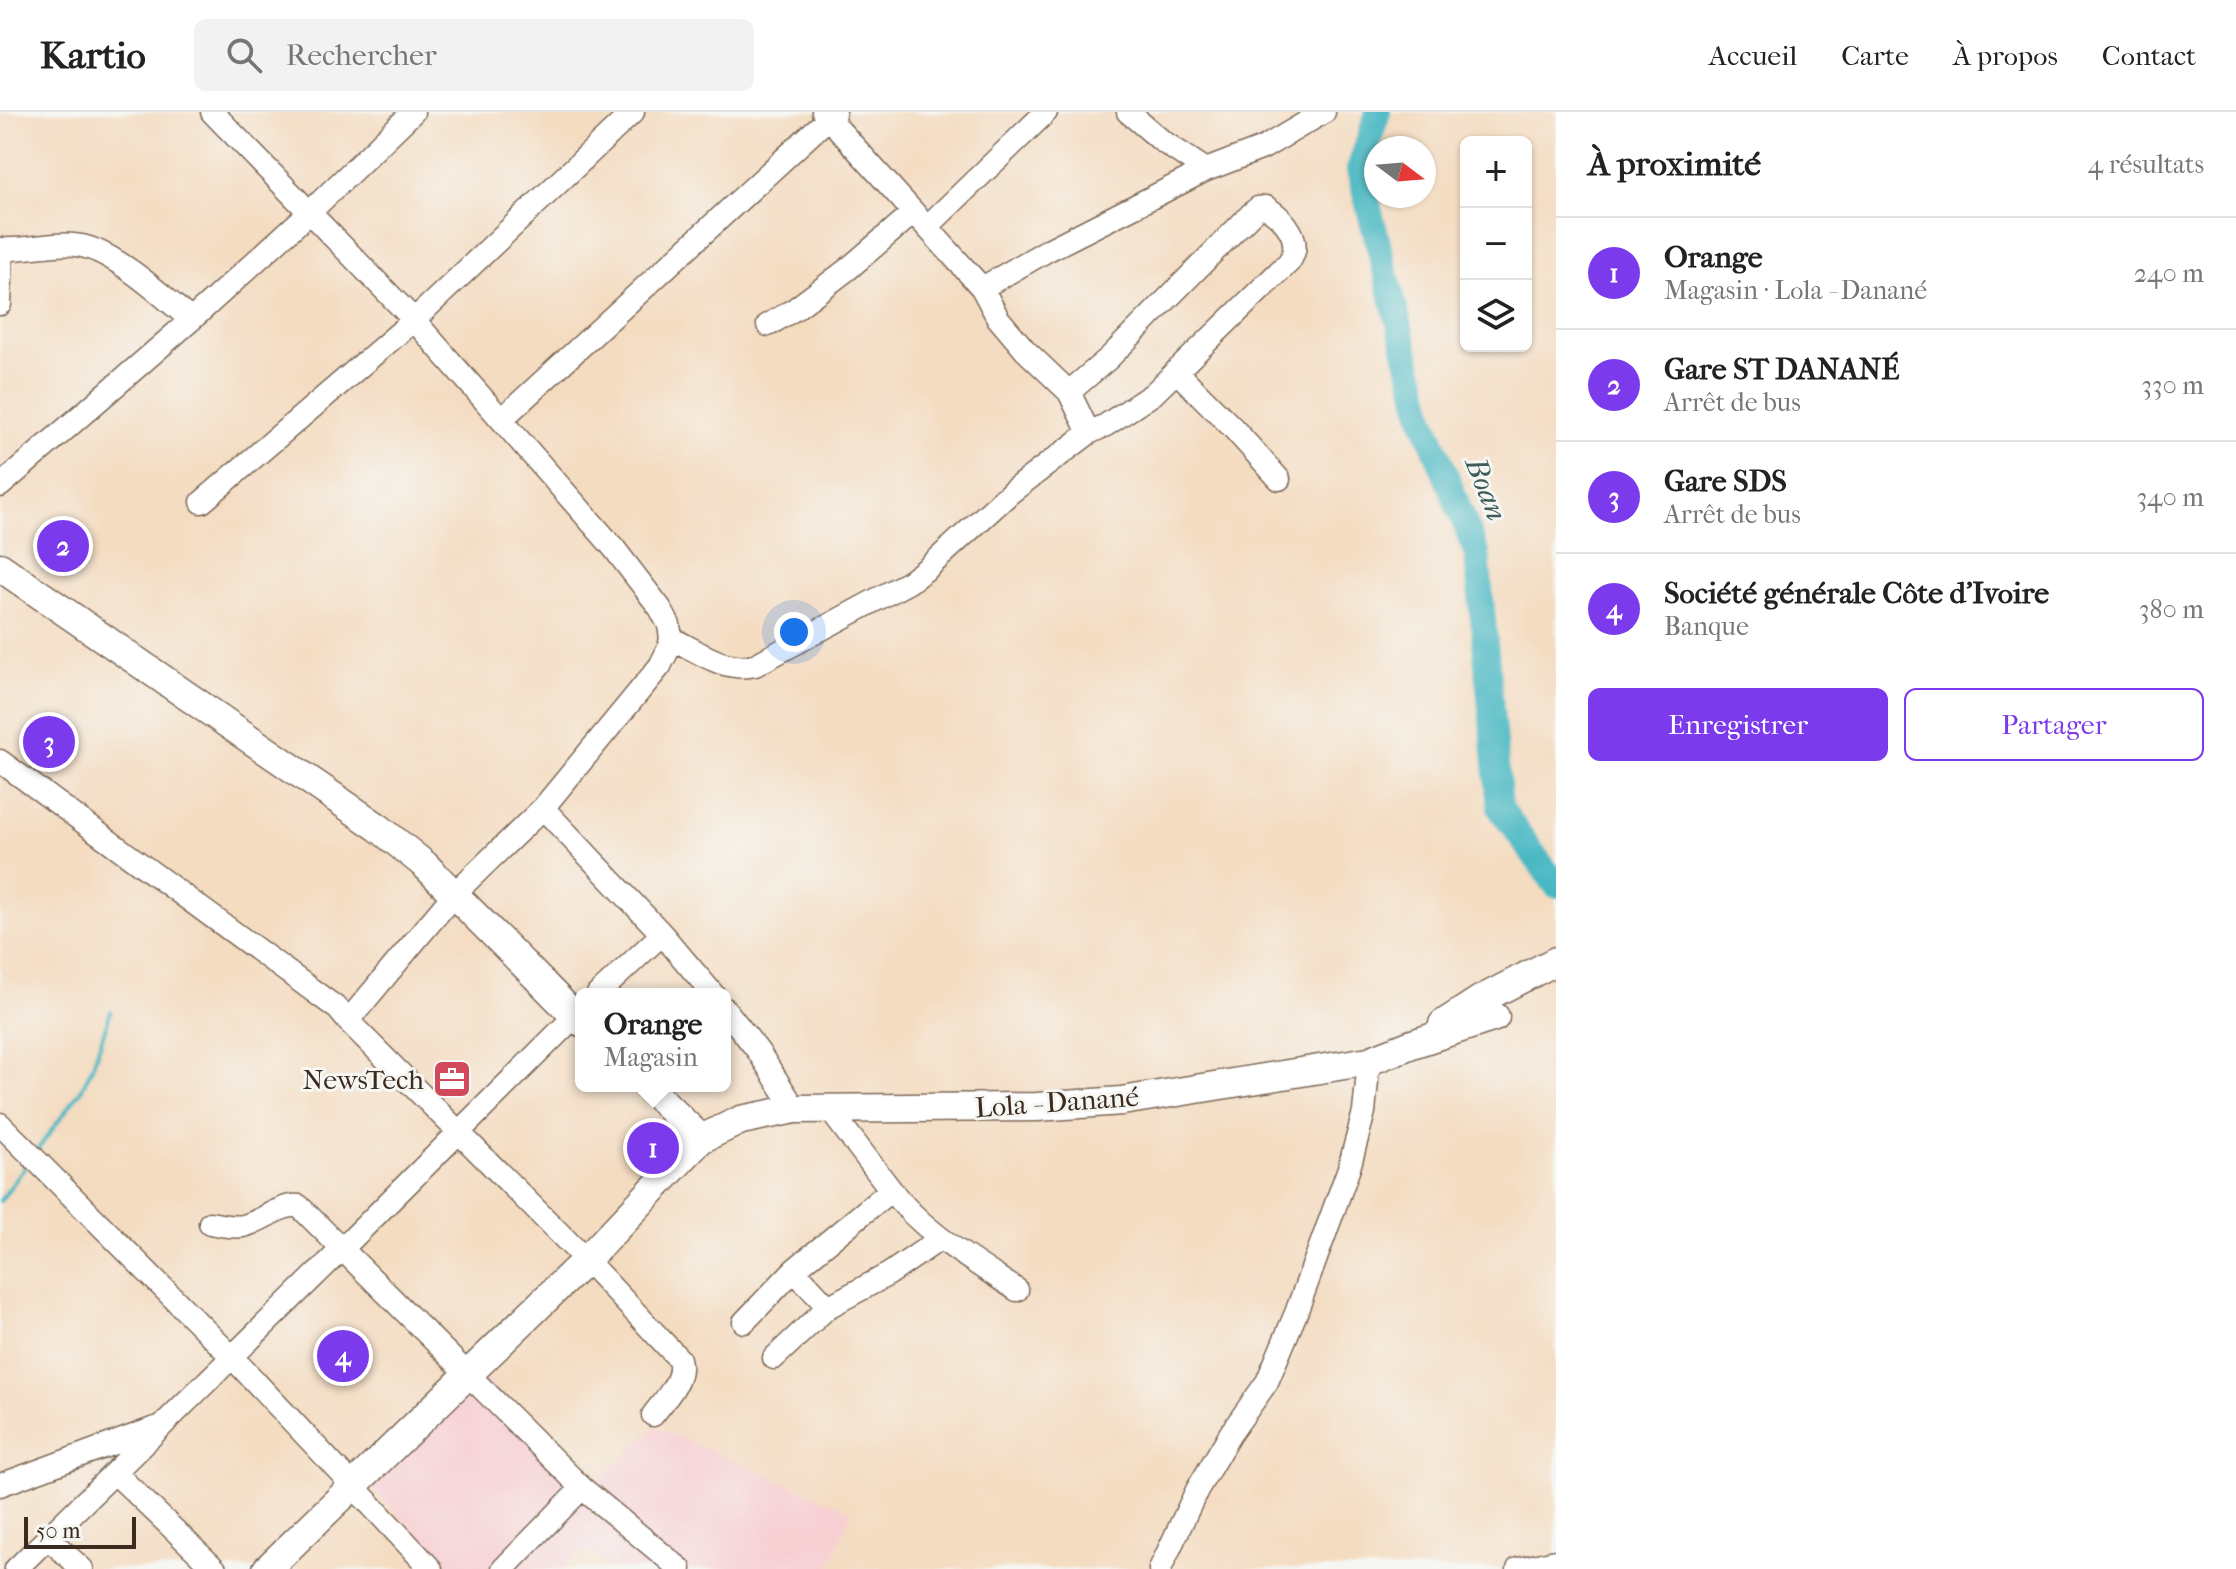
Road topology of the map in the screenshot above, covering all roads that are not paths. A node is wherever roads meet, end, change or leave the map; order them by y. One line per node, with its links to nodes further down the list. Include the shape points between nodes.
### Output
1 (212, 112): 9 (street)
2 (413, 112): 9 (street)
3 (633, 112): 15 (street)
4 (1046, 112): 10 (street)
5 (1128, 112): 8 (street)
6 (1324, 112): 8 (street, via 1263,148)
7 (829, 114): 10 (street); 19 (street)
8 (1206, 170): 12 (street)
9 (310, 212): 14 (street); 15 (street)
10 (920, 220): 12 (street); 16 (street)
11 (1, 249): 13 (street); 14 (street, via 84,247 142,278)
12 (982, 288): 18 (street, via 998,318)
13 (0, 304)
14 (191, 320): 22 (street)
15 (414, 320): 19 (street); 23 (street)
16 (768, 325)
17 (1176, 371): 18 (street, via 1294,255 1293,237 1271,210 1262,207 1252,213); 20 (street, via 1153,394); 21 (street)
18 (1069, 392): 20 (street)
19 (502, 419): 25 (street, via 643,585 669,625)
20 (1089, 433): 25 (street, via 1011,492 909,582 755,665 730,667)
21 (1279, 479)
22 (0, 486)
23 (202, 502)
24 (0, 567): 28 (main road, via 379,828)
25 (671, 638): 27 (street, via 660,666)
26 (0, 761): 37 (street)
27 (543, 808): 28 (street); 29 (street)
28 (455, 893): 33 (main road); 37 (street)
29 (662, 934): 31 (street); 32 (street)
30 (1556, 961): 38 (main road, Lola - Danané, via 1480,1000)
31 (604, 988)
32 (708, 988)
33 (575, 1012)
34 (731, 1017): 41 (street)
35 (1495, 1017): 38 (main road, Lola - Danané)
36 (575, 1020): 44 (street)
37 (348, 1021): 44 (street)
38 (1412, 1044): 39 (main road, Lola - Danané)
39 (1369, 1061): 42 (main road, Lola - Danané, via 1122,1101); 73 (street, via 1364,1112 1349,1168 1296,1313 1267,1382 1197,1490)
40 (653, 1092): 45 (main road)
41 (795, 1109): 42 (main road, Lola - Danané); 45 (main road, Lola - Danané, via 741,1120)
42 (830, 1110): 46 (street)
43 (0, 1124): 55 (street)
44 (459, 1132): 49 (street); 50 (street)
45 (701, 1139): 50 (main road)
46 (891, 1190): 48 (street); 51 (street)
47 (210, 1223): 49 (street, via 244,1226 295,1205)
48 (940, 1239): 52 (street); 53 (street)
49 (343, 1248): 55 (street); 57 (street)
50 (586, 1260): 57 (main road); 58 (street, via 679,1359 681,1372)
51 (794, 1270): 53 (street); 54 (street)
52 (1017, 1290)
53 (828, 1307): 56 (street)
54 (744, 1322)
55 (232, 1357): 59 (street); 62 (street)
56 (774, 1358)
57 (469, 1375): 62 (main road); 63 (street)
58 (653, 1415)
59 (160, 1427): 60 (street); 61 (street)
60 (115, 1473): 64 (street); 68 (street)
61 (0, 1485)
62 (352, 1485): 69 (main road); 70 (street)
63 (582, 1488): 71 (street); 72 (street)
64 (48, 1538): 66 (street); 67 (street)
65 (1556, 1561): 74 (street)
66 (16, 1569)
67 (82, 1569)
68 (215, 1569)
69 (267, 1569)
70 (431, 1569)
71 (503, 1569)
72 (680, 1569)
73 (1160, 1569)
74 (1518, 1569)

